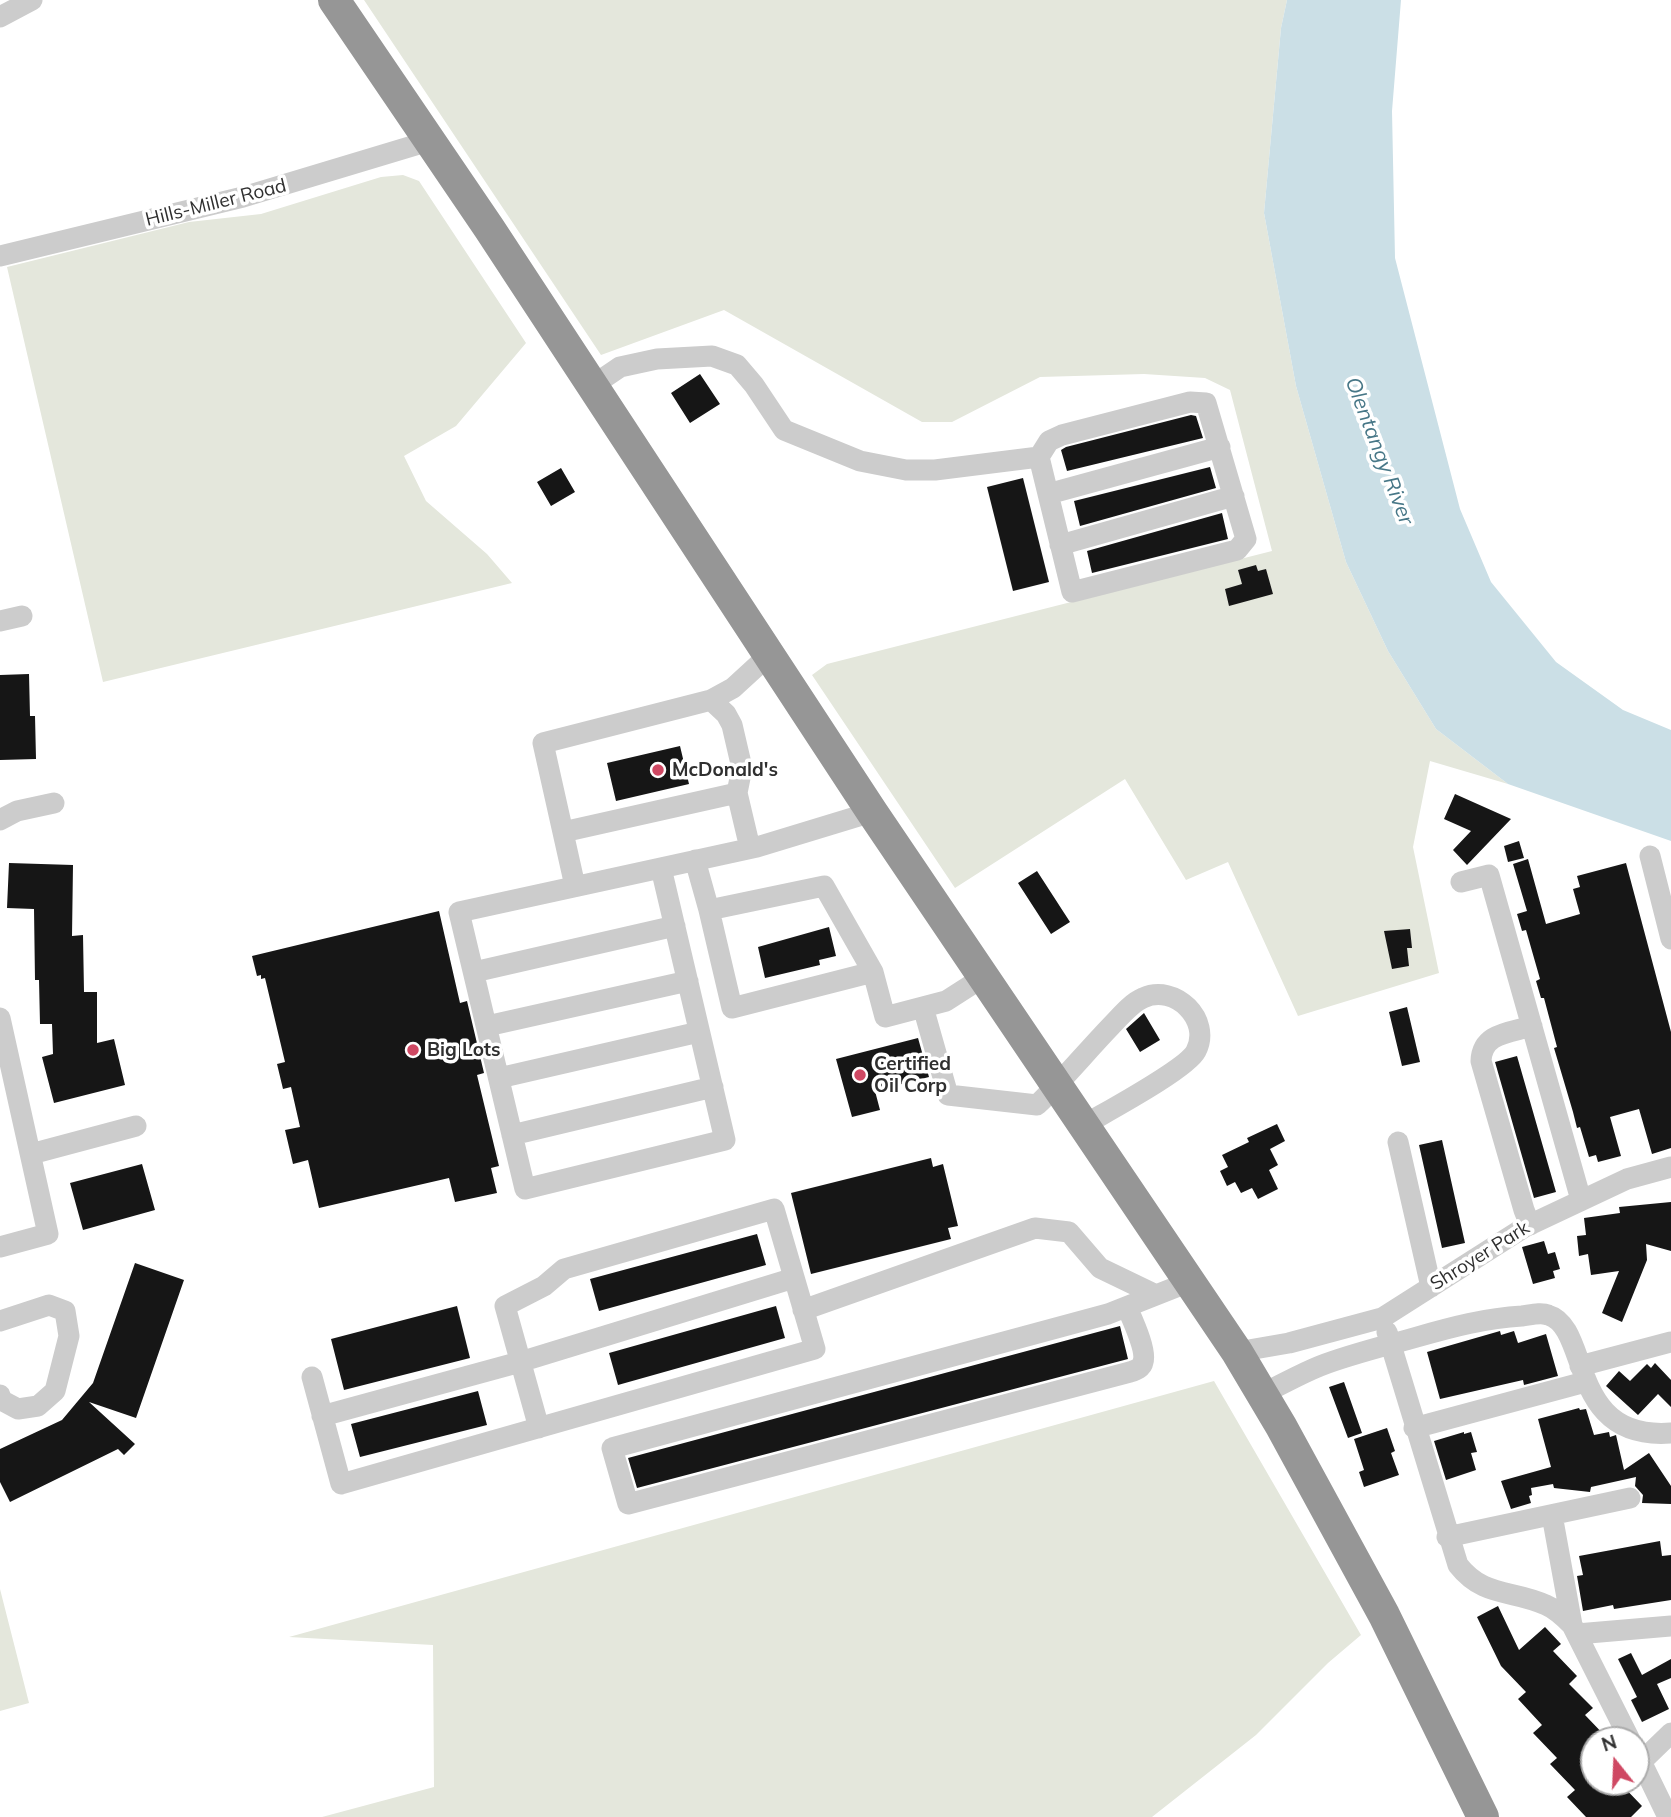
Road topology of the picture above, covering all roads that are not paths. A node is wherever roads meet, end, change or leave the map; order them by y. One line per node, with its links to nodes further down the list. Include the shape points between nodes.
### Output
1 (32, 0): 3 (street)
2 (334, 0): 4 (highway)
3 (0, 17)
4 (429, 141): 5 (street, Hills-Miller Road, via 243,197); 6 (highway)
5 (0, 256)
6 (592, 386): 8 (street, via 620,367 657,359 712,356 737,365 784,430 860,461 935,470); 14 (highway)
7 (1220, 447): 8 (street, via 1206,403 1200,401 1062,435 1049,441); 9 (street); 10 (street)
8 (1039, 457): 9 (street)
9 (1048, 494): 11 (street)
10 (1234, 496): 11 (street); 11 (street, via 1246,540 1237,550 1072,592)
11 (1060, 545)
12 (22, 616): 13 (street)
13 (0, 621)
14 (769, 655): 15 (street, via 733,688); 18 (highway)
15 (710, 700): 16 (street, via 732,725 742,768); 20 (street, via 543,743)
16 (737, 793): 20 (street); 21 (street)
17 (54, 803): 19 (street)
18 (872, 812): 21 (street); 32 (highway)
19 (0, 820)
20 (563, 832): 26 (street)
21 (750, 848): 23 (street)
22 (1650, 856): 29 (street)
23 (695, 860): 24 (street); 27 (street)
24 (661, 868): 26 (street); 28 (street)
25 (1461, 882): 37 (street, via 1489,875)
26 (575, 886): 30 (street, via 460,912)
27 (709, 910): 31 (street, via 824,886); 31 (street, via 732,1008)
28 (675, 926): 30 (street); 33 (street)
29 (1671, 939)
30 (474, 972): 36 (street)
31 (873, 972): 34 (street, via 885,1017)
32 (985, 976): 34 (street, via 946,1001); 40 (highway)
33 (688, 981): 36 (street); 38 (street)
34 (923, 1007): 40 (street, via 948,1095 1037,1105)
35 (0, 1018): 46 (street)
36 (487, 1026): 39 (street)
37 (1532, 1026): 48 (street); 49 (street, via 1487,1041 1481,1050)
38 (699, 1032): 39 (street); 41 (street)
39 (499, 1078): 44 (street)
40 (1058, 1085): 42 (highway); 42 (street, via 1141,998 1160,992 1180,1000 1193,1013 1199,1030 1197,1050 1183,1065)
41 (713, 1087): 44 (street); 44 (street, via 725,1140 525,1189)
42 (1084, 1125): 52 (highway)
43 (136, 1126): 46 (street)
44 (512, 1135)
45 (1398, 1142): 53 (street)
46 (31, 1154): 50 (street, via 48,1234)
47 (1671, 1167): 48 (street, Shroyer Park, via 1627,1179)
48 (1581, 1200): 49 (street, Shroyer Park)
49 (1530, 1225): 53 (street, Shroyer Park)
50 (0, 1247)
51 (794, 1279): 56 (street); 62 (street); 62 (street, via 774,1209 564,1269 544,1286 505,1306)
52 (1189, 1282): 54 (street); 61 (highway)
53 (1431, 1287): 57 (street, Shroyer Park)
54 (1156, 1295): 55 (street); 56 (street, via 1100,1268 1069,1232 1035,1228)
55 (1127, 1307): 55 (street, via 1144,1361 1130,1372 628,1504 612,1448)
56 (803, 1310): 68 (street, via 815,1349)
57 (1382, 1318): 60 (street); 61 (street, Shroyer Park)
58 (0, 1321): 66 (street, via 49,1305 65,1311 69,1336 55,1391 38,1406 18,1409)
59 (1671, 1342): 63 (street)
60 (1390, 1345): 63 (street, via 1498,1317 1548,1314 1563,1323); 65 (street, via 1321,1366); 69 (street)
61 (1237, 1352): 65 (highway)
62 (520, 1362): 67 (street); 68 (street)
63 (1583, 1374): 69 (street); 70 (street, via 1594,1397 1626,1426 1652,1435)
64 (312, 1377): 67 (street)
65 (1262, 1394): 80 (highway, via 1384,1615)
66 (0, 1395)
67 (322, 1416): 68 (street, via 341,1484)
68 (539, 1428)
69 (1414, 1429): 73 (street)
70 (1671, 1433)
71 (1630, 1498): 72 (street)
72 (1552, 1515): 73 (street); 75 (street)
73 (1447, 1537): 75 (street, via 1458,1565 1479,1586 1548,1606)
74 (1671, 1626): 75 (street)
75 (1574, 1629): 76 (street)
76 (1623, 1726)
77 (1671, 1733): 78 (street)
78 (1650, 1748)
79 (1650, 1779): 81 (street)
80 (1483, 1817)
81 (1668, 1817)

